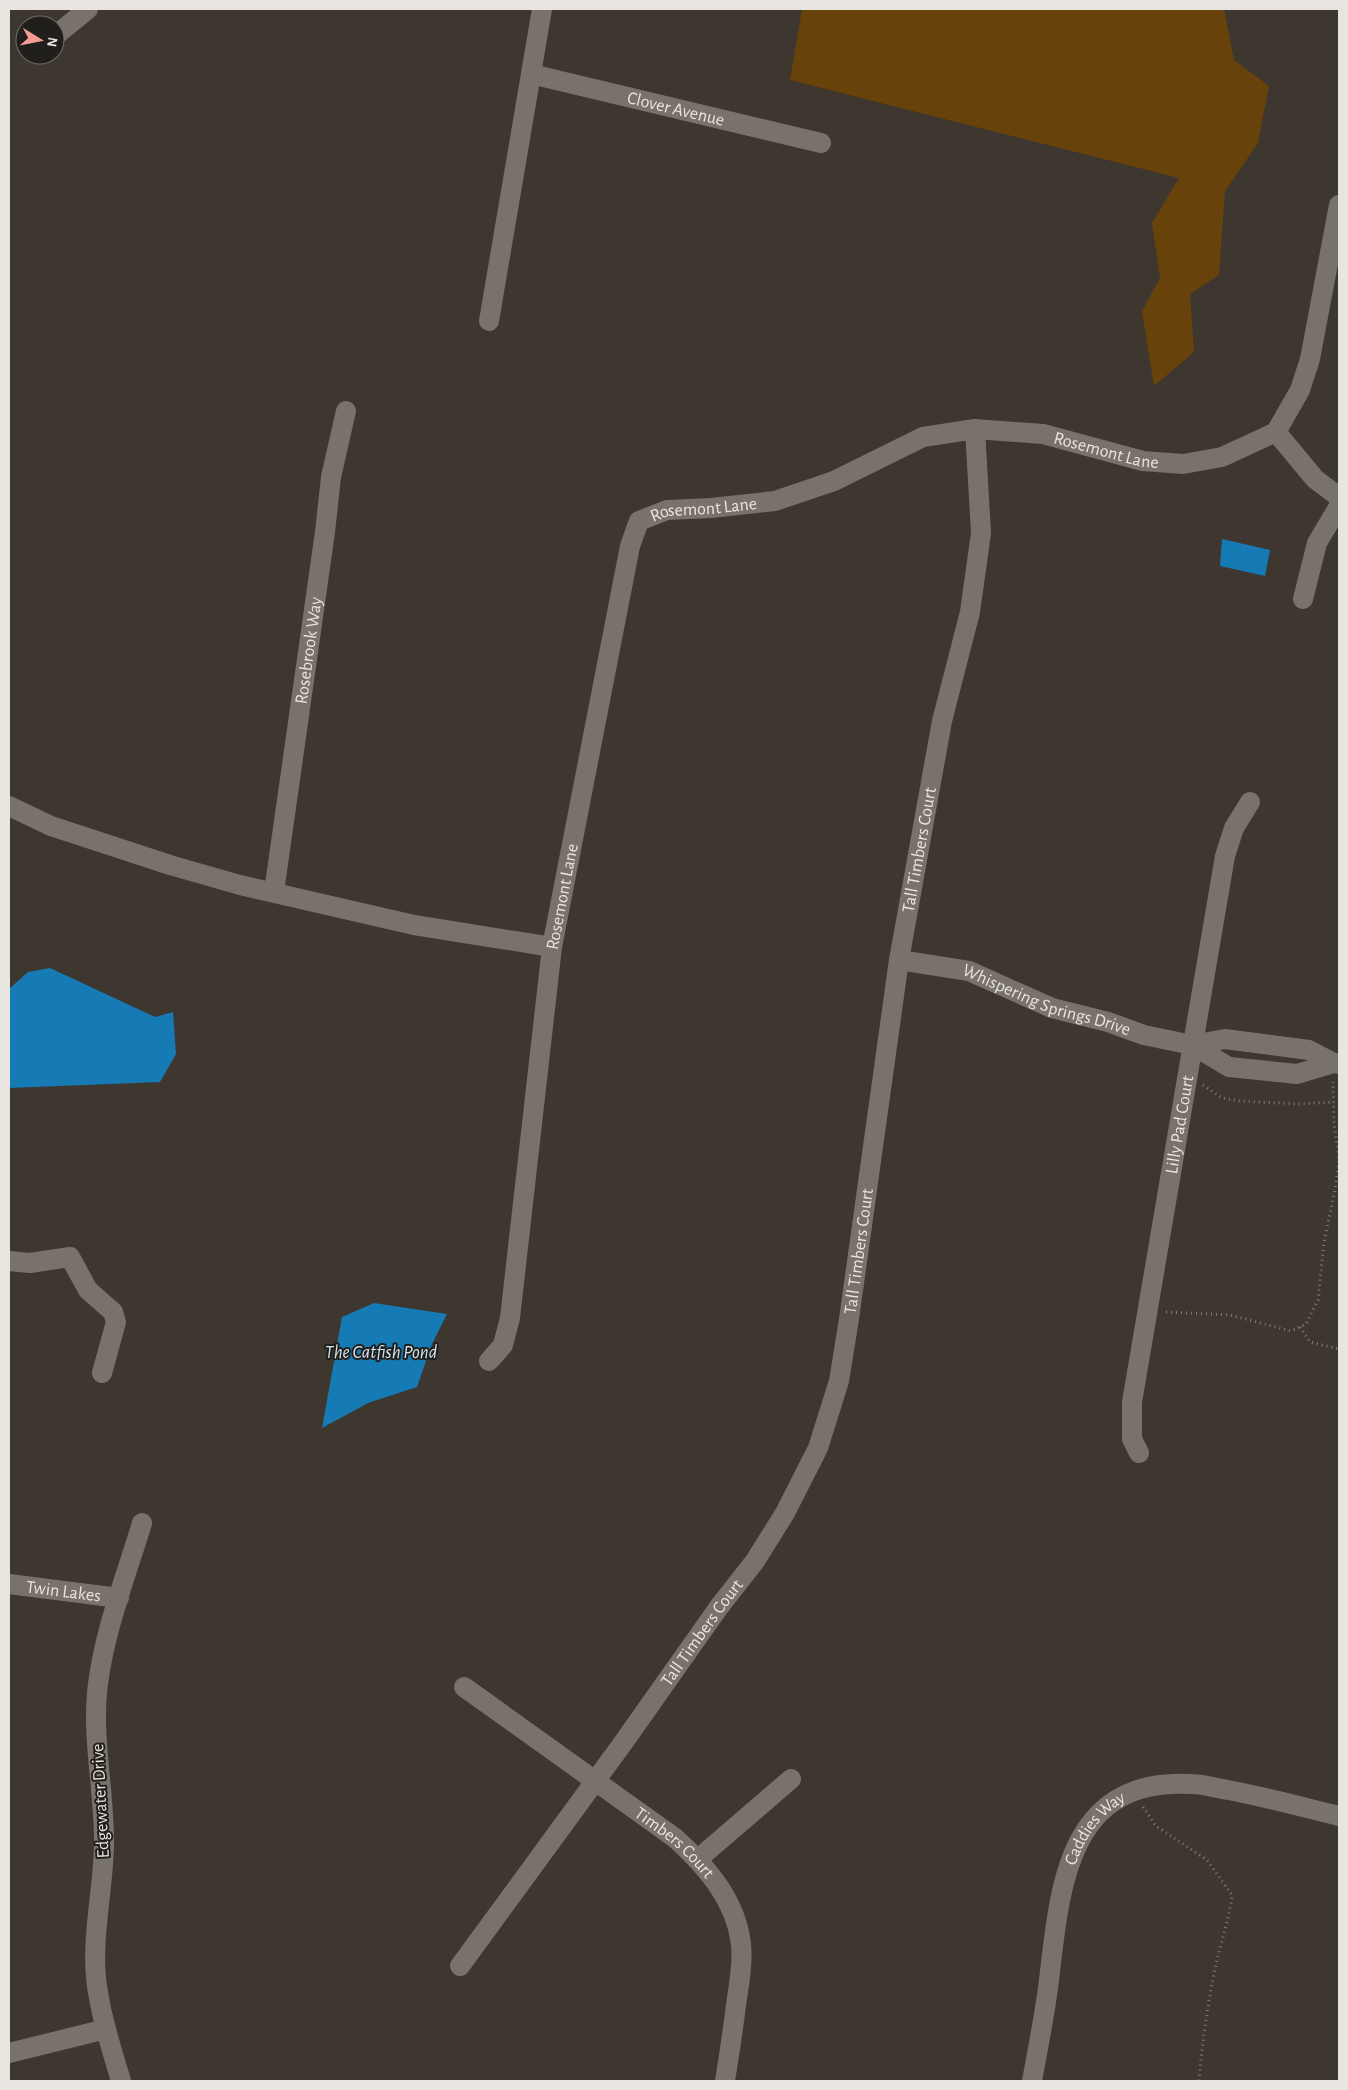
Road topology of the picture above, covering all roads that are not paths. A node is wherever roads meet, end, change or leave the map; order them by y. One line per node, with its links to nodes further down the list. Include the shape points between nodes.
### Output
1 (88, 9): 3 (street)
2 (542, 9): 4 (street)
3 (65, 28)
4 (531, 74): 5 (street, Clover Avenue); 7 (street)
5 (821, 143)
6 (1339, 205): 10 (street, via 1310,360 1300,390)
7 (490, 321)
8 (346, 411): 16 (street, Rosebrook Way, via 331,477)
9 (975, 429): 10 (street, Rosemont Lane, via 1043,434 1143,461 1184,464 1222,457); 17 (street, Rosemont Lane, via 923,437 834,480 775,501 667,510 639,521 630,546); 18 (street, Tall Timbers Court, via 981,533 970,612 942,721)
10 (1276, 432): 11 (street, via 1315,480)
11 (1339, 498)
12 (1339, 506): 13 (street, via 1317,543)
13 (1303, 599)
14 (1250, 802): 19 (street, Lilly Pad Court, via 1234,828 1225,856)
15 (9, 806): 16 (street, via 51,826 170,865)
16 (274, 892): 17 (street, via 414,925)
17 (552, 948): 22 (street, Rosemont Lane, via 510,1318 503,1345)
18 (899, 960): 19 (street, Whispering Springs Drive, via 969,972 1052,1008 1144,1035); 30 (street, Tall Timbers Court, via 849,1319 838,1381 818,1448 785,1513 754,1562)
19 (1192, 1045): 20 (street, Whispering Springs Drive, via 1225,1039 1308,1050); 20 (street, Whispering Springs Drive, via 1229,1067 1297,1074); 24 (street, Lilly Pad Court, via 1132,1402 1132,1439)
20 (1337, 1064)
21 (9, 1261): 23 (street, via 30,1263 70,1257 88,1290 113,1312 116,1322)
22 (489, 1361)
23 (102, 1373)
24 (1139, 1453)
25 (142, 1524): 27 (street, Edgewater Drive)
26 (9, 1584): 27 (street, Twin Lakes)
27 (119, 1598): 34 (street, Edgewater Drive, via 103,1656 96,1710 104,1876 96,1939 96,1977)
28 (464, 1687): 30 (street, Timbers Court)
29 (791, 1779): 32 (street)
30 (596, 1781): 32 (street, Timbers Court, via 675,1838); 33 (street, Tall Timbers Court)
31 (1339, 1816): 38 (street, Caddies Way, via 1192,1784 1154,1785 1119,1797 1098,1813 1083,1833 1068,1867)
32 (698, 1859): 37 (street, Timbers Court, via 725,1896 741,1944 741,1969)
33 (460, 1966)
34 (106, 2029): 35 (street); 36 (street, Edgewater Drive)
35 (9, 2053)
36 (121, 2081)
37 (726, 2081)
38 (1032, 2081)

